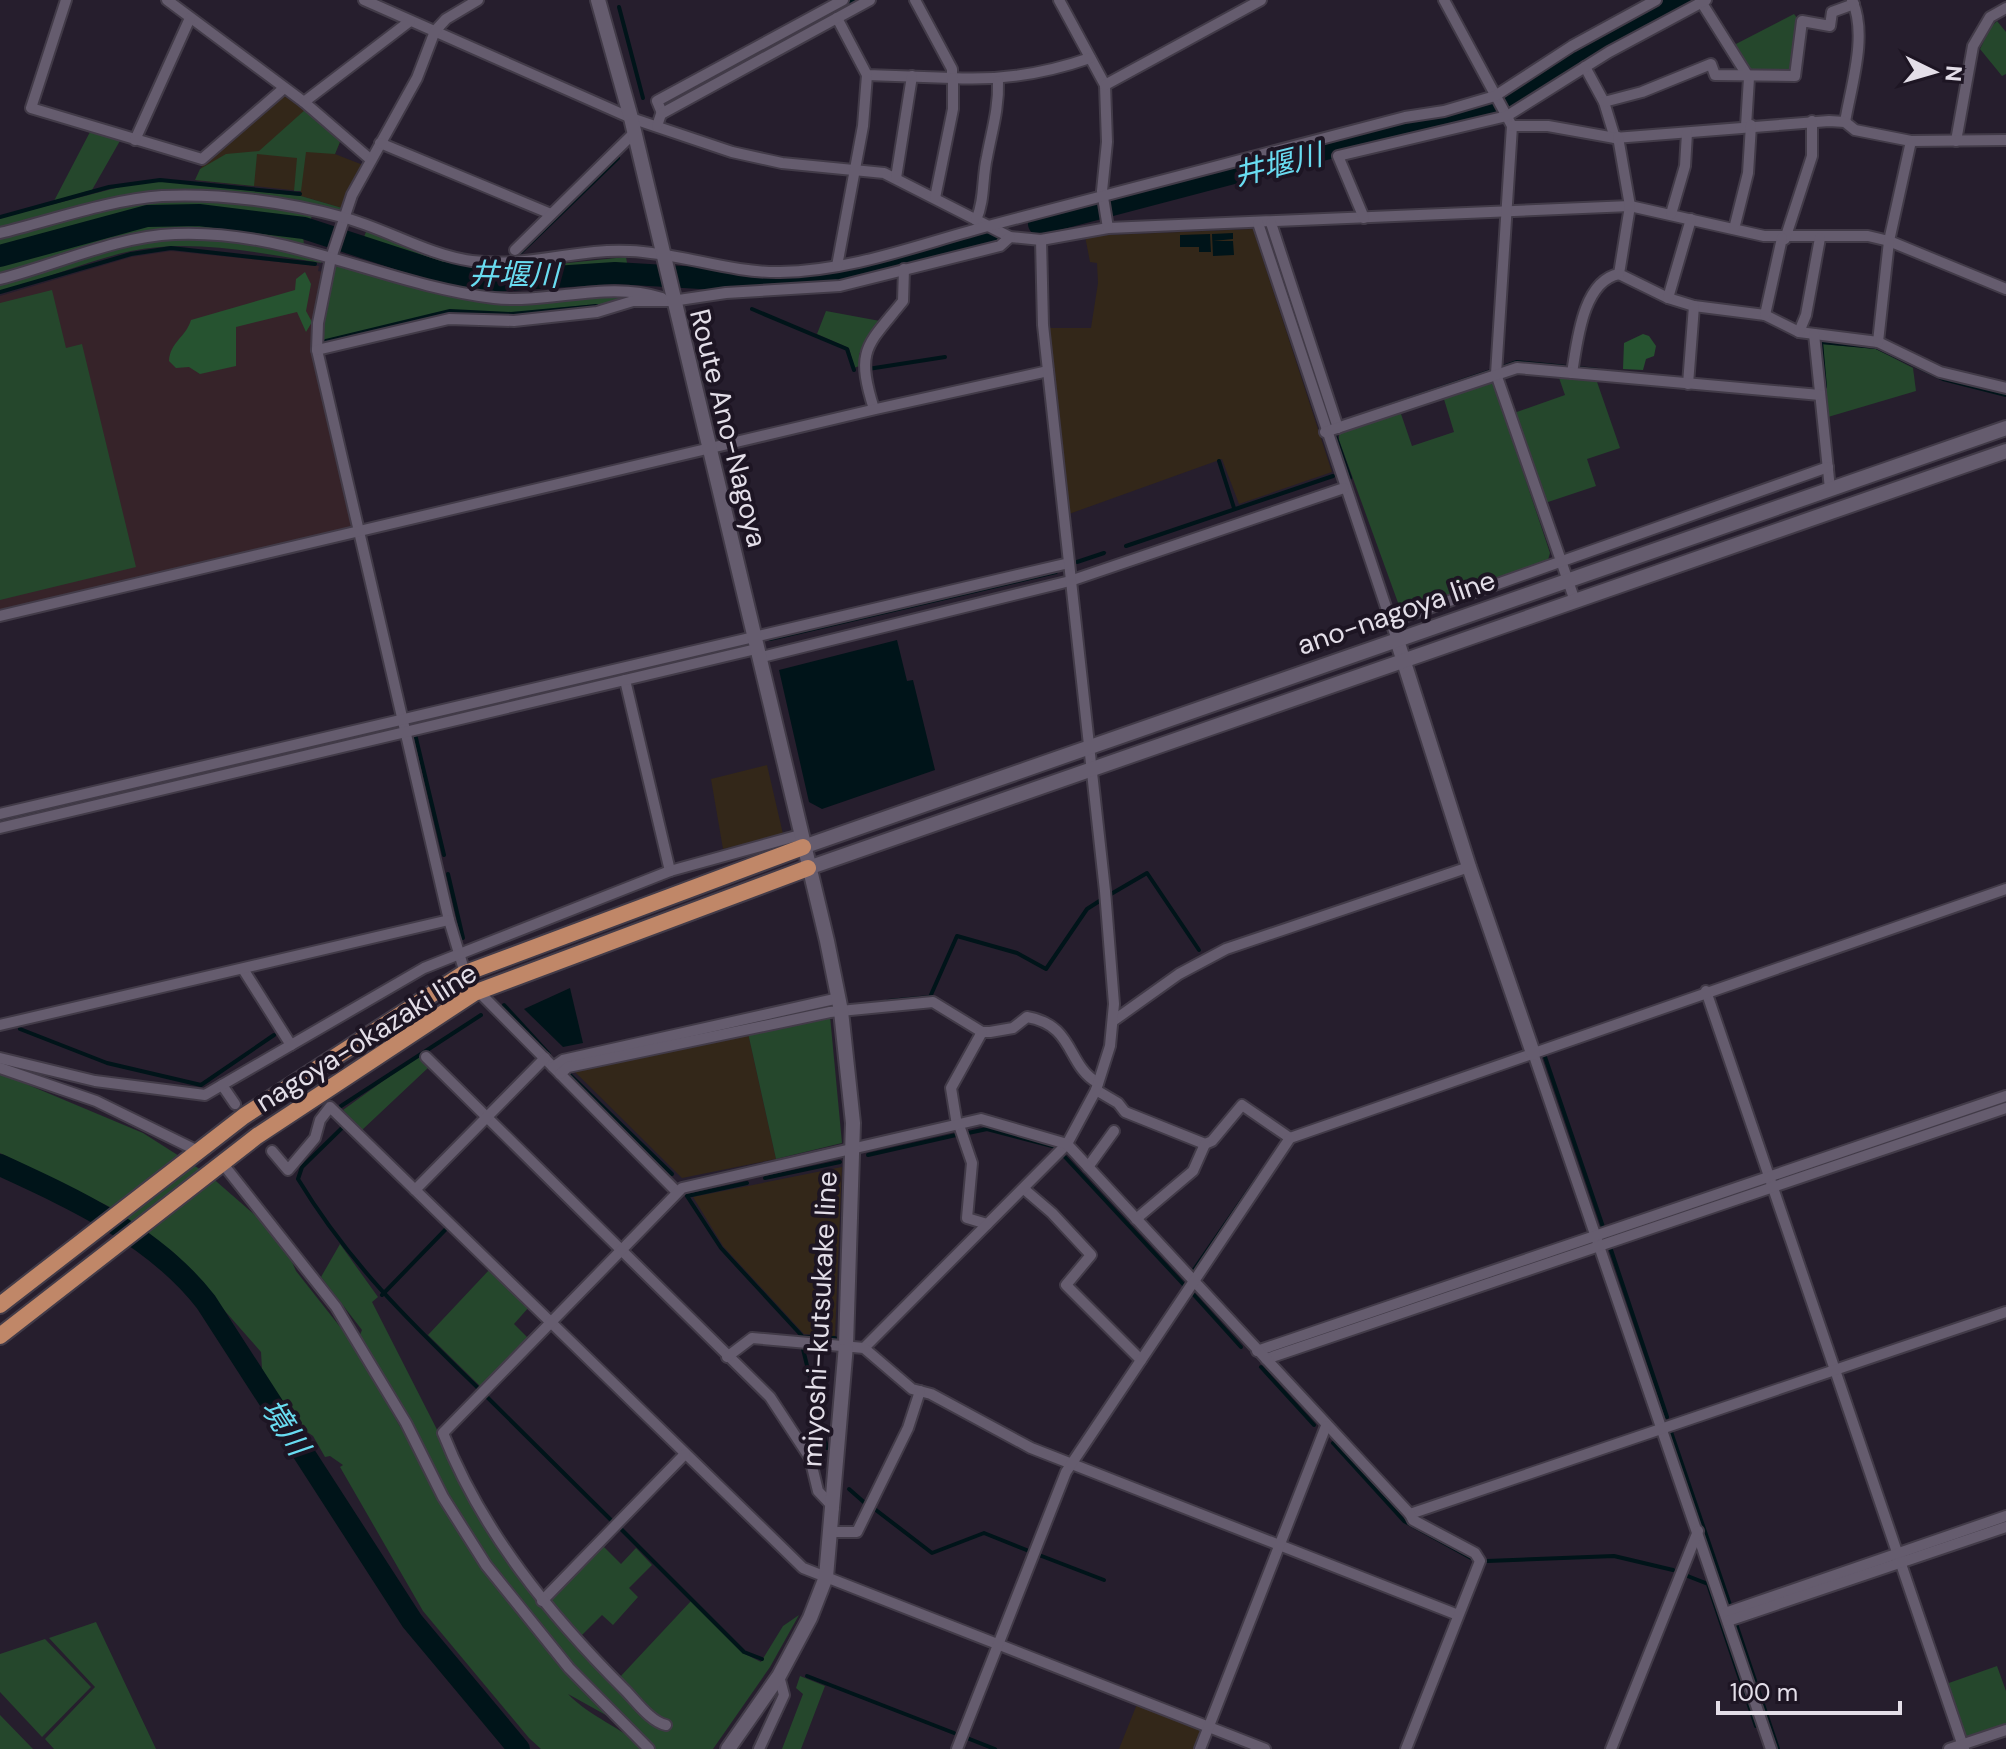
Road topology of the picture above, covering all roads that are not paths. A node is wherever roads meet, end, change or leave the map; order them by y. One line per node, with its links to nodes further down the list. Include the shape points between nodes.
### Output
1 (66, 0): 41 (street, via 31,108)
2 (167, 0): 16 (street)
3 (364, 0): 18 (street)
4 (478, 0): 19 (street)
5 (598, 0): 37 (main road, Route Ano-Nagoya)
6 (843, 0): 32 (street, via 657,101)
7 (870, 0): 17 (street)
8 (915, 0): 25 (street)
9 (1059, 0): 20 (street)
10 (1261, 0): 27 (street)
11 (1444, 0): 29 (street)
12 (1656, 0): 29 (street)
13 (1703, 1): 21 (street); 22 (street)
14 (1853, 2): 22 (street, via 1832,12 1830,26 1802,21 1795,76); 35 (street, via 1858,45)
15 (2006, 8): 44 (street, via 1990,17 1973,46)
16 (190, 18): 28 (street); 41 (street)
17 (837, 18): 23 (street); 32 (street)
18 (410, 21): 19 (street); 30 (street)
19 (435, 31): 37 (street); 45 (street, via 417,78)
20 (1090, 58): 26 (street, via 1061,70); 27 (street)
21 (1585, 67): 31 (street); 33 (street)
22 (1747, 74): 31 (street, via 1715,75 1711,64); 36 (street)
23 (867, 75): 24 (street); 47 (street)
24 (912, 76): 25 (street); 48 (street)
25 (952, 78): 26 (street); 49 (street, via 953,109)
26 (998, 81): 58 (street)
27 (1105, 85): 50 (street)
28 (283, 89): 30 (street); 41 (street, via 202,159)
29 (1496, 96): 33 (street); 50 (street, via 1160,179)
30 (304, 102): 46 (street)
31 (1604, 102): 40 (street)
32 (662, 113): 38 (street)
33 (1508, 119): 40 (street); 52 (street); 55 (street, via 1338,156)
34 (1812, 121): 35 (street); 36 (street); 66 (street, via 1812,156)
35 (1845, 122): 43 (street, via 1855,130)
36 (1748, 125): 39 (street); 63 (street, via 1748,173)
37 (632, 126): 38 (street); 53 (street); 72 (main road, Route Ano-Nagoya)
38 (657, 126): 47 (street, via 769,160)
39 (1687, 133): 40 (street); 54 (street, via 1685,166)
40 (1616, 138): 51 (street)
41 (135, 140)
42 (2006, 140): 44 (street)
43 (1911, 141): 44 (street); 69 (street)
44 (1956, 141)
45 (380, 143): 46 (street); 53 (street)
46 (370, 159): 56 (street)
47 (854, 170): 48 (street); 73 (street)
48 (896, 178): 49 (street)
49 (935, 198): 58 (street)
50 (1104, 201): 61 (street); 62 (street)
51 (1630, 206): 52 (street); 54 (street); 75 (street)
52 (1509, 210): 55 (street); 88 (street)
53 (551, 214): 70 (street)
54 (1671, 214): 57 (street)
55 (1364, 218): 60 (street)
56 (343, 219): 64 (street, via 255,201 161,196); 71 (street); 72 (street, via 471,261 525,264 626,251)
57 (1691, 219): 63 (street); 78 (street)
58 (976, 220): 61 (street)
59 (1258, 223): 60 (street); 62 (street); 95 (street)
60 (1271, 223): 93 (street)
61 (988, 226): 65 (street); 73 (street)
62 (1108, 228): 68 (street)
63 (1734, 229): 66 (street)
64 (0, 233)
65 (1010, 237): 68 (street); 74 (street, via 1000,246)
66 (1783, 238): 67 (street); 81 (street)
67 (1820, 238): 69 (street, via 1868,236); 82 (street)
68 (1041, 240): 86 (street)
69 (1889, 241): 77 (street); 84 (street)
70 (515, 250)
71 (331, 256): 76 (street, via 282,242 177,234 131,239); 79 (street, via 467,295 507,299 620,289); 85 (street)
72 (662, 256): 73 (street, via 742,271); 79 (main road, Route Ano-Nagoya)
73 (837, 266)
74 (904, 269): 79 (street, via 840,286); 92 (street, via 903,301 882,322 864,353 864,377)
75 (1619, 274): 78 (street); 87 (street, via 1604,280 1587,306)
76 (0, 279)
77 (2006, 289)
78 (1668, 298): 80 (street)
79 (672, 299): 85 (street, via 620,302 597,312 514,321 449,319); 96 (main road, Route Ano-Nagoya)
80 (1694, 306): 81 (street); 89 (street)
81 (1765, 315): 82 (street)
82 (1799, 332): 83 (street)
83 (1814, 334): 84 (street); 91 (street)
84 (1878, 342): 90 (street, via 1940,372)
85 (317, 350): 101 (street)
86 (1048, 371): 92 (street); 102 (street)
87 (1572, 373): 88 (street, via 1517,368); 89 (street)
88 (1496, 374): 93 (street); 103 (street)
89 (1688, 384): 91 (street)
90 (2006, 388)
91 (1820, 395): 98 (street)
92 (874, 409): 96 (street)
93 (1338, 428): 95 (street)
94 (2006, 428): 100 (main road, ano-nagoya line)
95 (1325, 432): 99 (street)
96 (708, 448): 101 (street); 110 (main road, Route Ano-Nagoya)
97 (2006, 451): 106 (main road, ano-nagoya line)
98 (1828, 467): 100 (street); 103 (street)
99 (1344, 488): 105 (street); 108 (street)
100 (1830, 489): 104 (main road, ano-nagoya line)
101 (362, 532): 107 (street); 113 (street)
102 (1069, 563): 105 (street); 110 (street)
103 (1562, 563): 104 (street); 108 (street)
104 (1568, 580): 106 (street); 109 (main road, ano-nagoya line)
105 (1070, 581): 110 (street); 114 (street)
106 (1575, 601): 111 (main road, ano-nagoya line)
107 (0, 616)
108 (1390, 622): 109 (street)
109 (1397, 640): 111 (main road); 114 (main road, ano-nagoya line)
110 (755, 648): 112 (street); 113 (street); 118 (main road, Route Ano-Nagoya)
111 (1404, 661): 115 (main road, ano-nagoya line); 119 (main road)
112 (625, 680): 113 (street); 121 (street)
113 (406, 726): 116 (street); 117 (street); 123 (street)
114 (1088, 746): 115 (street); 118 (main road, ano-nagoya line)
115 (1091, 769): 120 (main road, ano-nagoya line); 130 (street)
116 (0, 814)
117 (0, 828)
118 (801, 841): 120 (main road, Route Ano-Nagoya); 121 (street); 126 (main road, nagoya-okazaki line)
119 (1469, 867): 130 (street, via 1226,949 1179,974); 134 (main road)
120 (808, 868): 127 (main road, nagoya-okazaki line); 129 (main road, miyoshi-kutsukake line)
121 (670, 871): 124 (street)
122 (2006, 889): 128 (street)
123 (449, 920): 124 (street); 125 (street)
124 (459, 953): 126 (street); 133 (street)
125 (243, 969): 131 (street); 133 (street)
126 (465, 973): 127 (street); 153 (main road, nagoya-okazaki line, via 244,1116)
127 (478, 991): 137 (street); 154 (main road, nagoya-okazaki line, via 257,1136)
128 (1706, 991): 134 (street); 156 (street)
129 (840, 1005): 132 (street, via 933,1002); 139 (street, via 563,1060); 151 (main road, miyoshi-kutsukake line)
130 (1113, 1021): 141 (street)
131 (0, 1025)
132 (982, 1032): 141 (street, via 1013,1028 1027,1017 1040,1019 1063,1035); 146 (street, via 951,1088)
133 (291, 1045): 140 (street)
134 (1533, 1053): 148 (street); 162 (street)
135 (426, 1057): 145 (street)
136 (0, 1058): 140 (street, via 95,1081 205,1095)
137 (545, 1058): 139 (street); 145 (street)
138 (0, 1068): 153 (street, via 109,1107)
139 (557, 1070): 159 (street)
140 (222, 1085): 143 (street)
141 (1097, 1086): 149 (street); 150 (street, via 1125,1112)
142 (2006, 1096): 156 (street)
143 (235, 1104)
144 (2006, 1108): 156 (street)
145 (486, 1118): 158 (street); 163 (street)
146 (958, 1125): 149 (street, via 981,1119); 151 (street); 161 (street, via 972,1163 967,1218)
147 (1114, 1131): 155 (street)
148 (1290, 1138): 150 (street, via 1242,1105); 164 (street)
149 (1067, 1144): 155 (street); 157 (street)
150 (1205, 1144): 160 (street, via 1193,1171)
151 (854, 1148): 159 (street); 169 (main road, miyoshi-kutsukake line)
152 (272, 1151): 158 (street, via 288,1170 315,1138 330,1107)
153 (193, 1155): 165 (main road, nagoya-okazaki line)
154 (223, 1164): 168 (main road, nagoya-okazaki line); 199 (street, via 336,1307 486,1565 569,1668)
155 (1088, 1167): 160 (street)
156 (1772, 1181): 162 (street); 175 (street)
157 (1024, 1189): 161 (street); 174 (street, via 1091,1255 1066,1285)
158 (415, 1190): 167 (street)
159 (677, 1192): 163 (street)
160 (1136, 1219): 164 (street)
161 (987, 1224): 170 (street)
162 (1598, 1240): 171 (street); 173 (street); 178 (street)
163 (622, 1251): 167 (street); 172 (street)
164 (1194, 1282): 171 (street); 174 (street)
165 (2, 1303)
166 (2006, 1312): 175 (street)
167 (550, 1323): 179 (street); 190 (street, via 443,1433 486,1518)
168 (0, 1336)
169 (846, 1345): 170 (street); 172 (street, via 752,1338); 181 (main road, miyoshi-kutsukake line)
170 (864, 1348): 176 (street)
171 (1257, 1351): 173 (street)
172 (727, 1357): 181 (street, via 770,1397 810,1458 818,1491)
173 (1266, 1359): 177 (street)
174 (1141, 1360): 180 (street)
175 (1835, 1370): 178 (street); 188 (street)
176 (920, 1391): 180 (street, via 1031,1448); 186 (street, via 908,1428 857,1532)
177 (1326, 1426): 182 (street); 187 (street)
178 (1663, 1427): 182 (street); 185 (street)
179 (685, 1454): 189 (street, via 803,1568); 190 (street)
180 (1072, 1462): 187 (street); 193 (street)
181 (834, 1509): 186 (main road, miyoshi-kutsukake line)
182 (1410, 1514): 191 (street, via 1480,1561)
183 (2006, 1516): 188 (street)
184 (2006, 1527): 188 (street)
185 (1698, 1531): 192 (street); 206 (street)
186 (831, 1532): 189 (main road, miyoshi-kutsukake line)
187 (1281, 1543): 191 (street); 196 (street)
188 (1899, 1558): 192 (street); 198 (street)
189 (826, 1577): 193 (street); 194 (main road, miyoshi-kutsukake line)
190 (542, 1601): 195 (street, via 645,1710)
191 (1458, 1615): 205 (street)
192 (1726, 1617): 207 (street)
193 (997, 1645): 196 (street); 202 (street)
194 (779, 1676): 200 (main road, miyoshi-kutsukake line); 201 (street, via 784,1695)
195 (666, 1725)
196 (1209, 1728): 203 (street); 204 (street)
197 (2006, 1730): 198 (street)
198 (1963, 1747): 208 (street)
199 (649, 1749)
200 (728, 1749)
201 (759, 1749)
202 (957, 1749)
203 (1200, 1749)
204 (1265, 1749)
205 (1406, 1749)
206 (1611, 1749)
207 (1771, 1749)
208 (1949, 1749)

